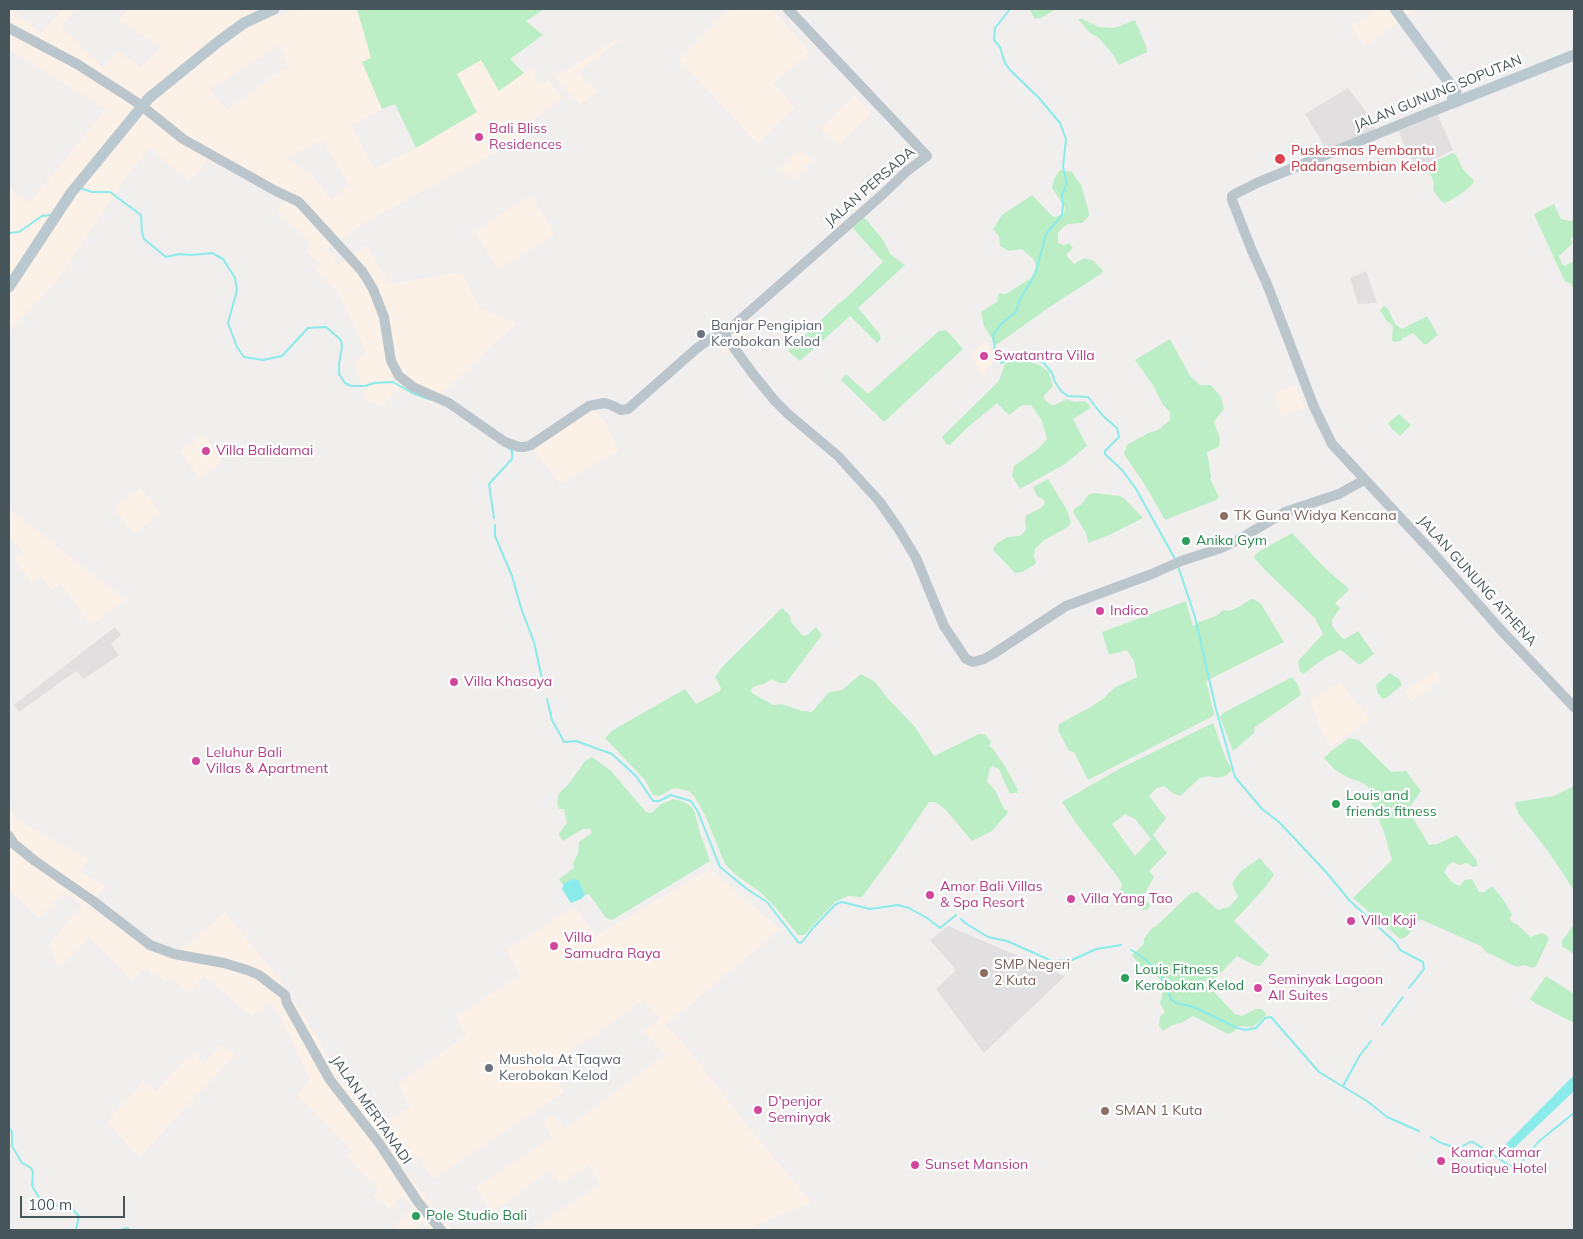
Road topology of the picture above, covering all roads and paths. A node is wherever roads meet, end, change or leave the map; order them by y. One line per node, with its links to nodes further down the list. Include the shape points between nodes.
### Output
1 (274, 9): 7 (main road, via 244,23 218,42)
2 (788, 9): 10 (street, JALAN PERSADA, via 927,156)
3 (1395, 9): 6 (main road, via 1451,86)
4 (9, 28): 7 (street, via 77,64)
5 (1574, 55): 6 (main road, JALAN GUNUNG SOPUTAN)
6 (1458, 101): 8 (street, JALAN GUNUNG SOPUTAN)
7 (142, 106): 9 (main road, via 71,193); 10 (street, via 183,139 299,202 362,271 374,289 384,317 391,361 399,376 449,403 512,445 531,445 596,403 628,409 696,349)
8 (1232, 196): 11 (street, JALAN GUNUNG ATHENA, via 1232,203 1314,406 1332,444)
9 (9, 286)
10 (724, 334): 11 (street, via 775,401 838,456 879,501 913,551 944,626 968,660 976,662 1066,606 1221,548 1285,512 1339,494)
11 (1361, 477): 12 (street, JALAN GUNUNG ATHENA)
12 (1574, 707)
13 (9, 836): 14 (street, JALAN MERTANADI, via 35,861 150,945 174,954 255,973 285,996 325,1072)
14 (441, 1230)

